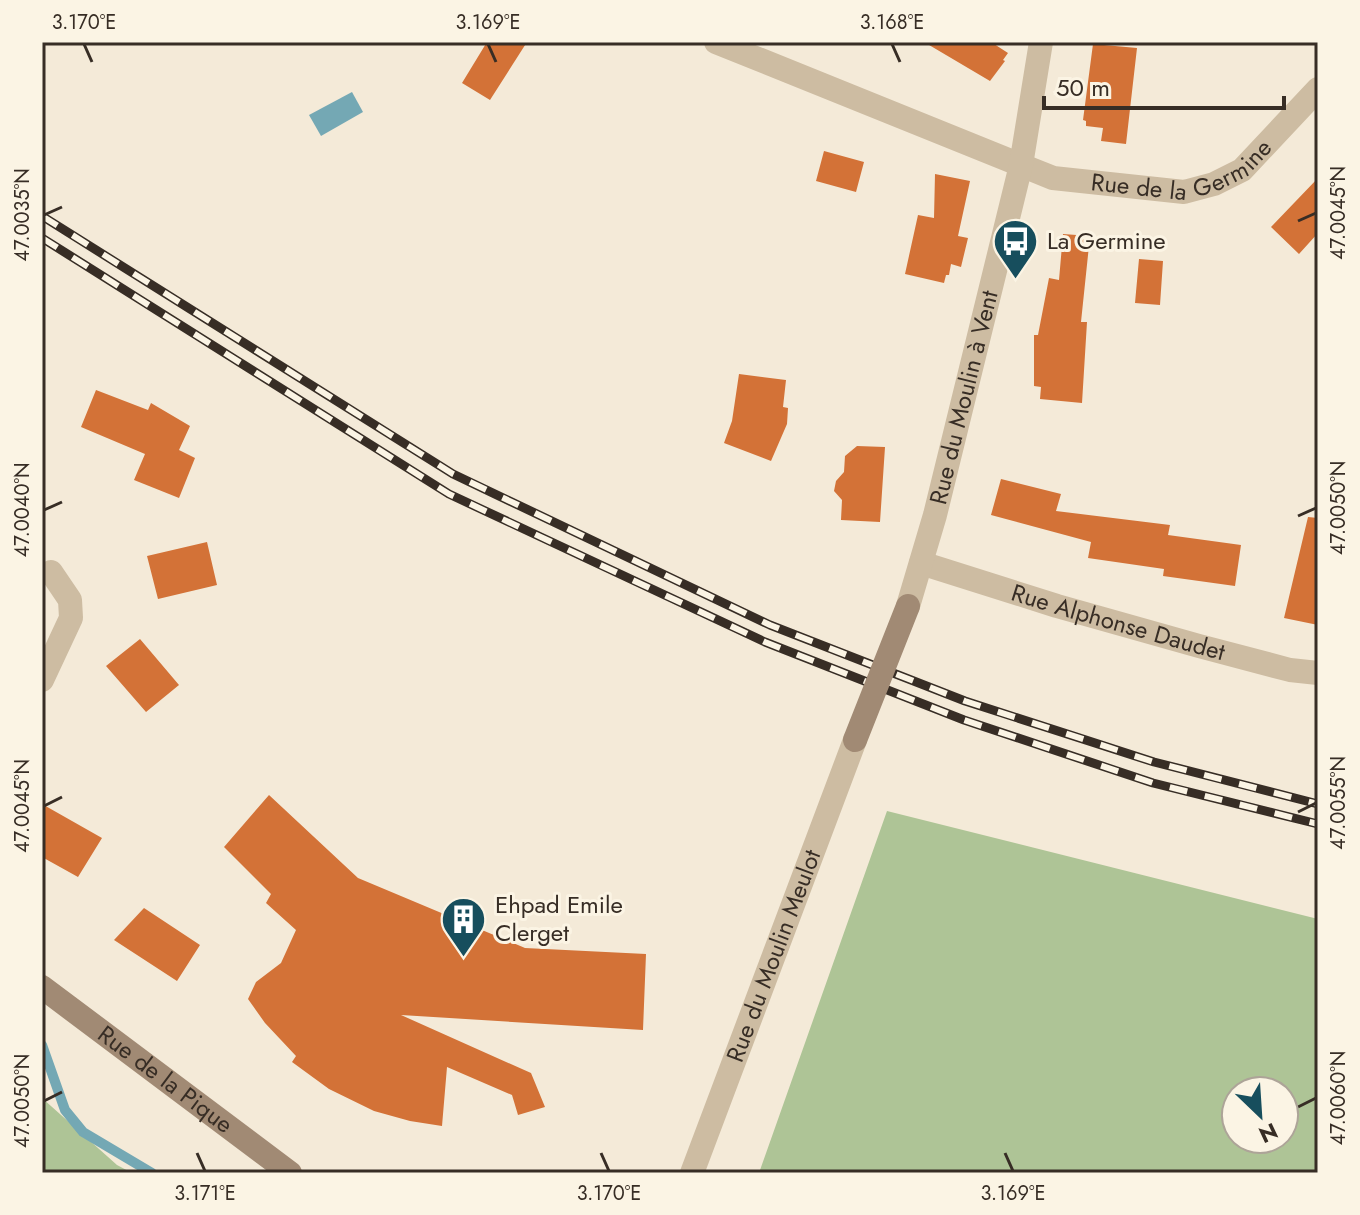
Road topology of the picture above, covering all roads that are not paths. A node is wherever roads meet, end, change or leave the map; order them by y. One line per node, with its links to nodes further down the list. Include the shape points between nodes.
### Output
1 (716, 42): 4 (street, Rue de la Germine)
2 (1041, 42): 4 (street, Rue du Moulin à Vent)
3 (1318, 89): 4 (street, Rue de la Germine, via 1242,170 1197,189 1053,178)
4 (1021, 165): 5 (street, Rue du Moulin à Vent)
5 (921, 563): 7 (street, Rue Alphonse Daudet, via 1199,646); 9 (street, Rue du Moulin à Vent, bridge)
6 (51, 572): 8 (street, via 70,600 71,618)
7 (1318, 673)
8 (42, 680)
9 (855, 740): 12 (street, Rue du Moulin Meulot)
10 (42, 987): 11 (street, Rue de la Pique)
11 (290, 1173)
12 (692, 1173)

